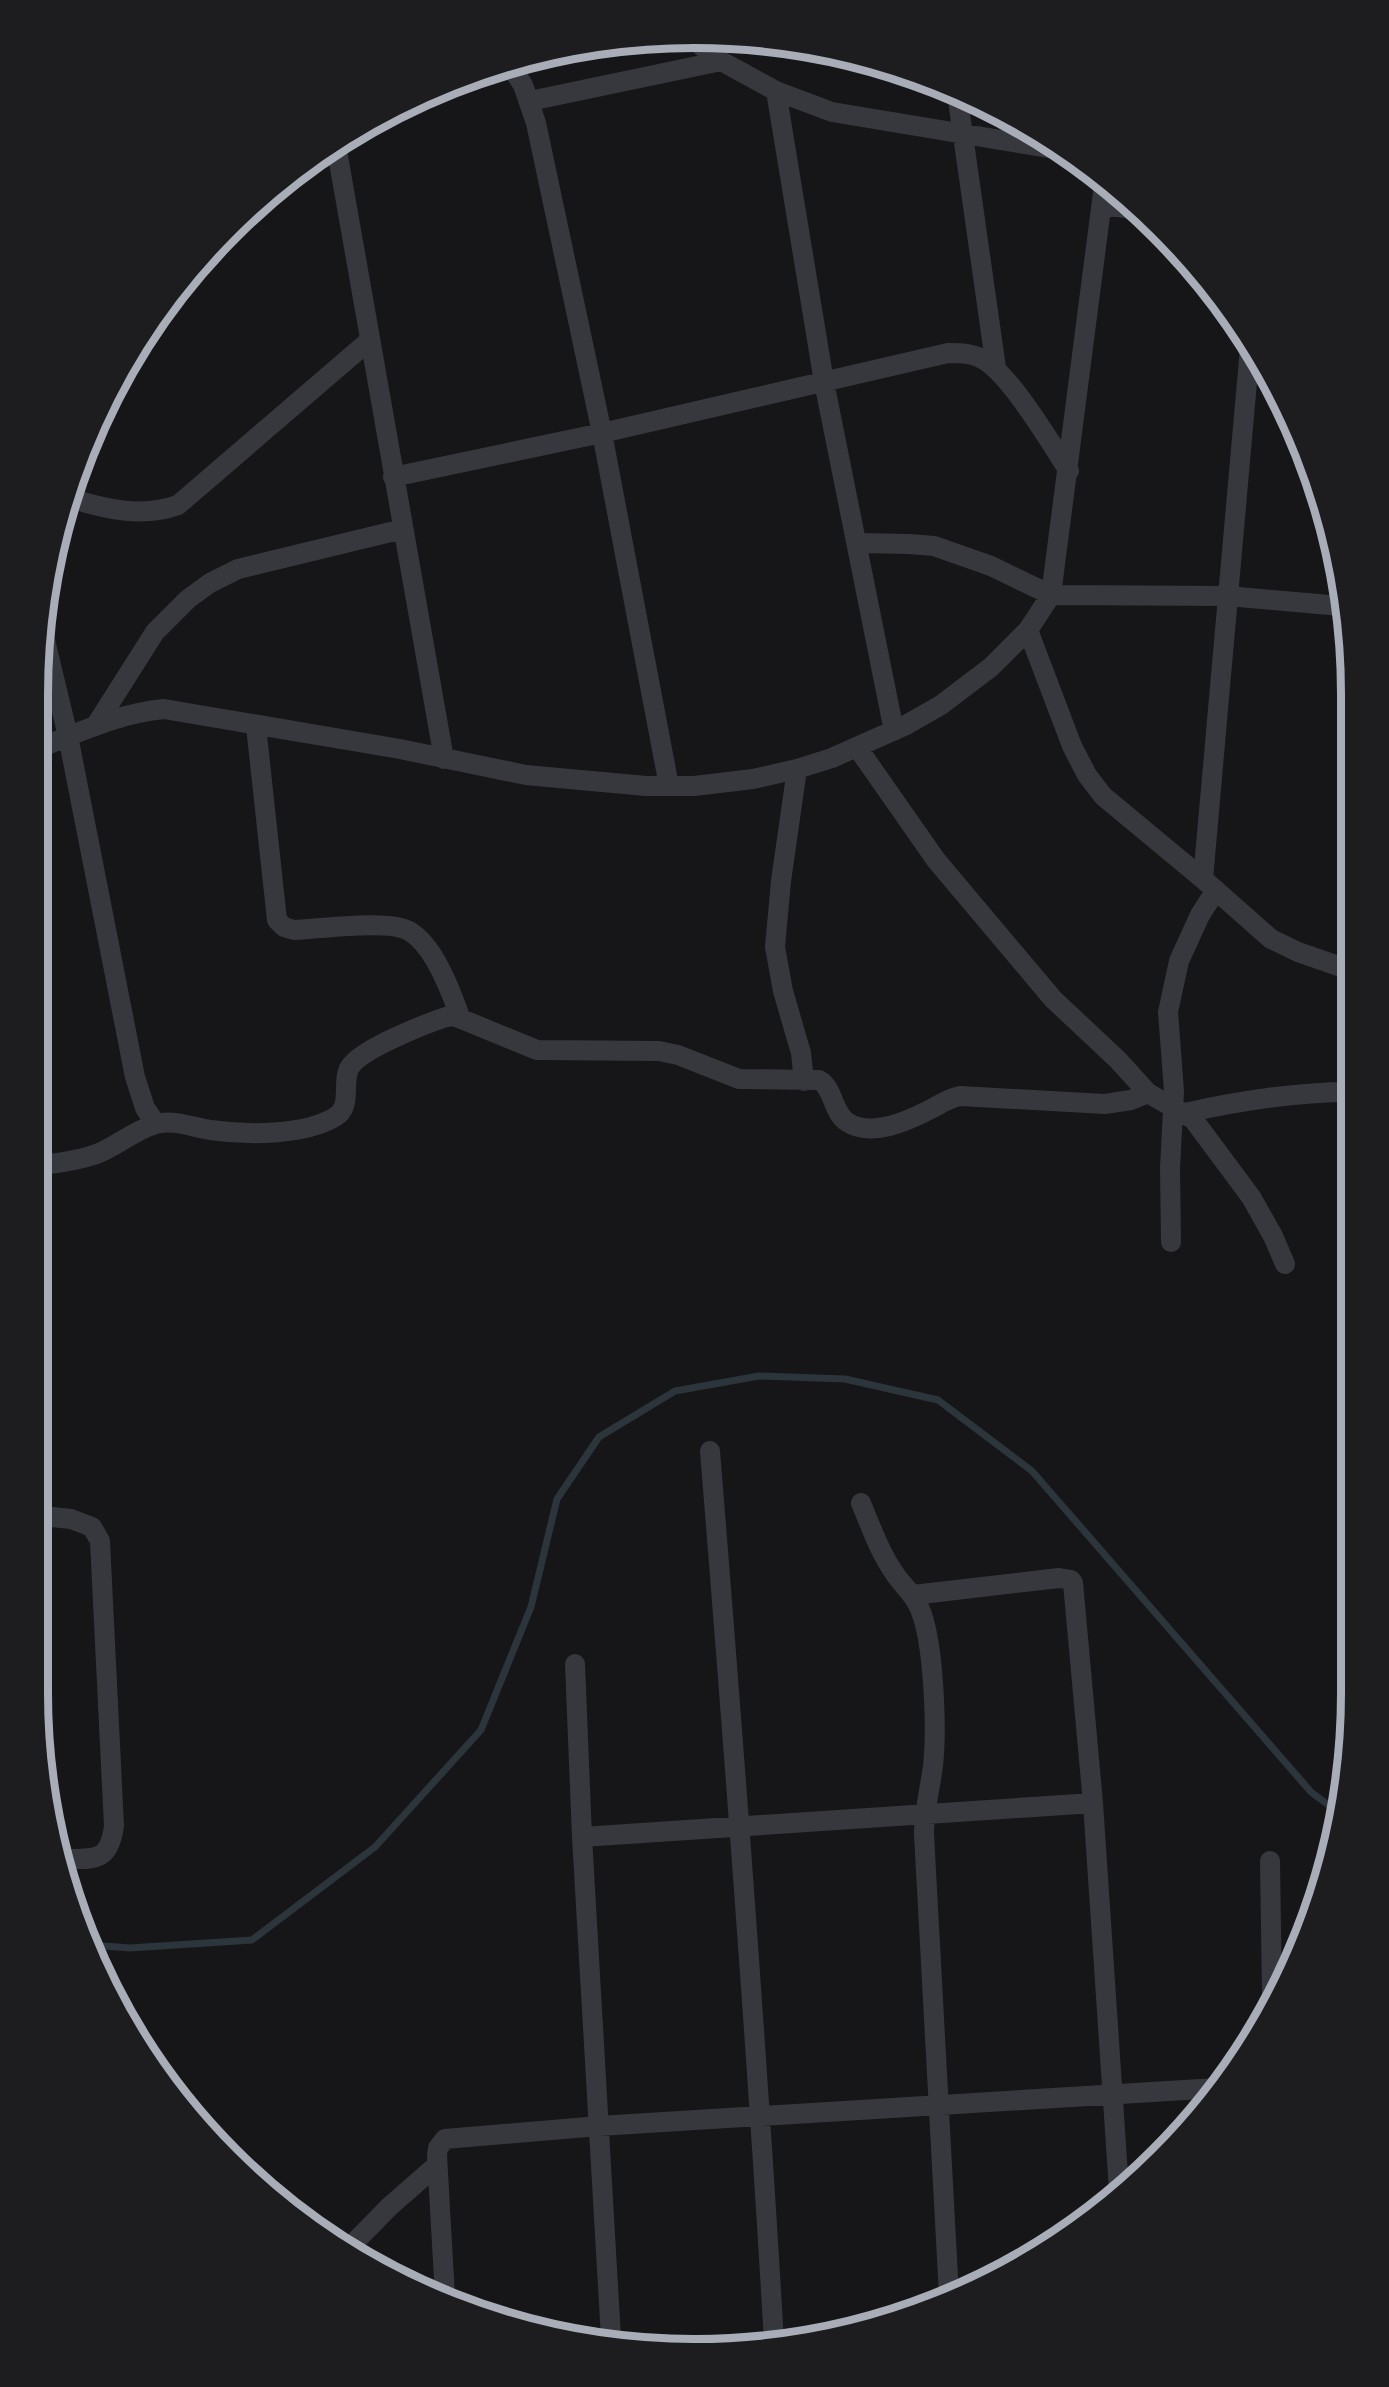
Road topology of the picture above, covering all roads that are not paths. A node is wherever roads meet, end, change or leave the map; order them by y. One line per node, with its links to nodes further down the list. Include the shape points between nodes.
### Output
1 (705, 48): 2 (street)
2 (721, 61): 4 (street); 5 (street)
3 (515, 74): 5 (street)
4 (776, 91): 7 (street, via 832,112); 16 (street)
5 (530, 101): 17 (street)
6 (959, 105): 7 (street)
7 (964, 135): 8 (street); 15 (street)
8 (1036, 146)
9 (338, 155): 13 (street)
10 (1104, 194): 11 (street)
11 (1103, 206): 12 (street); 18 (street)
12 (1121, 208)
13 (370, 340): 19 (street); 20 (street, via 178,506 147,512 103,508)
14 (1249, 362): 24 (street)
15 (996, 368): 16 (street, via 973,355 948,353); 18 (street)
16 (824, 382): 17 (street); 22 (street)
17 (602, 433): 19 (street); 36 (street)
18 (1069, 471): 23 (street)
19 (393, 477): 21 (street)
20 (78, 500)
21 (403, 529): 28 (street, via 238,569 210,583 188,598 155,632); 34 (street)
22 (857, 543): 23 (street, via 934,546 991,566); 30 (street)
23 (1051, 595): 24 (street); 26 (street)
24 (1227, 596): 25 (street); 37 (street)
25 (1334, 605)
26 (1028, 630): 30 (street, via 991,667 941,705); 37 (street, via 1087,775 1103,796)
27 (49, 657): 31 (street)
28 (96, 725): 29 (street, via 164,709); 31 (street)
29 (256, 726): 34 (street); 39 (street, via 277,920 294,930 385,926 411,931 432,956)
30 (894, 731): 33 (street)
31 (68, 736): 32 (street); 44 (street, via 135,1077)
32 (48, 744)
33 (857, 747): 35 (street); 42 (street, via 936,860 1005,944 1053,999)
34 (444, 759): 36 (street, via 526,775)
35 (797, 769): 36 (street, via 753,779); 40 (street, via 775,947)
36 (669, 786)
37 (1210, 885): 38 (street, via 1271,939); 43 (street, via 1179,961 1170,998 1168,1021)
38 (1341, 967)
39 (460, 1017): 40 (street, via 537,1050 658,1051 739,1079); 44 (street, via 446,1017 400,1035 355,1060 347,1072 341,1112 316,1125 270,1132 235,1132 188,1124)
40 (804, 1081): 42 (street, via 822,1082 838,1114 862,1128 900,1122 960,1096 1105,1104)
41 (1341, 1092): 43 (street, via 1299,1093)
42 (1148, 1094): 43 (street)
43 (1179, 1110): 46 (street, via 1170,1168); 47 (street, via 1203,1132 1251,1197)
44 (156, 1124): 45 (street, via 98,1154)
45 (48, 1164)
46 (1171, 1242)
47 (1285, 1264)
48 (710, 1451): 55 (street)
49 (861, 1503): 51 (street, via 887,1562)
50 (48, 1517): 57 (street, via 92,1527 100,1541 114,1826 111,1844 104,1852 94,1859)
51 (913, 1595): 53 (street, via 1059,1578 1071,1580); 54 (street, via 924,1621 931,1665 934,1755)
52 (575, 1664): 56 (street)
53 (1093, 1803): 54 (street); 61 (street)
54 (924, 1814): 55 (street); 62 (street)
55 (741, 1827): 56 (street); 63 (street)
56 (582, 1837): 64 (street)
57 (70, 1859)
58 (1270, 1861): 59 (street)
59 (1272, 1982)
60 (1205, 2089): 61 (street)
61 (1113, 2094): 62 (street); 66 (street)
62 (938, 2105): 63 (street); 68 (street)
63 (761, 2116): 64 (street); 71 (street)
64 (599, 2126): 65 (street, via 445,2139 438,2148); 70 (street)
65 (437, 2165): 67 (street); 69 (street)
66 (1118, 2181)
67 (355, 2242)
68 (949, 2287)
69 (445, 2289)
70 (611, 2333)
71 (774, 2334)

